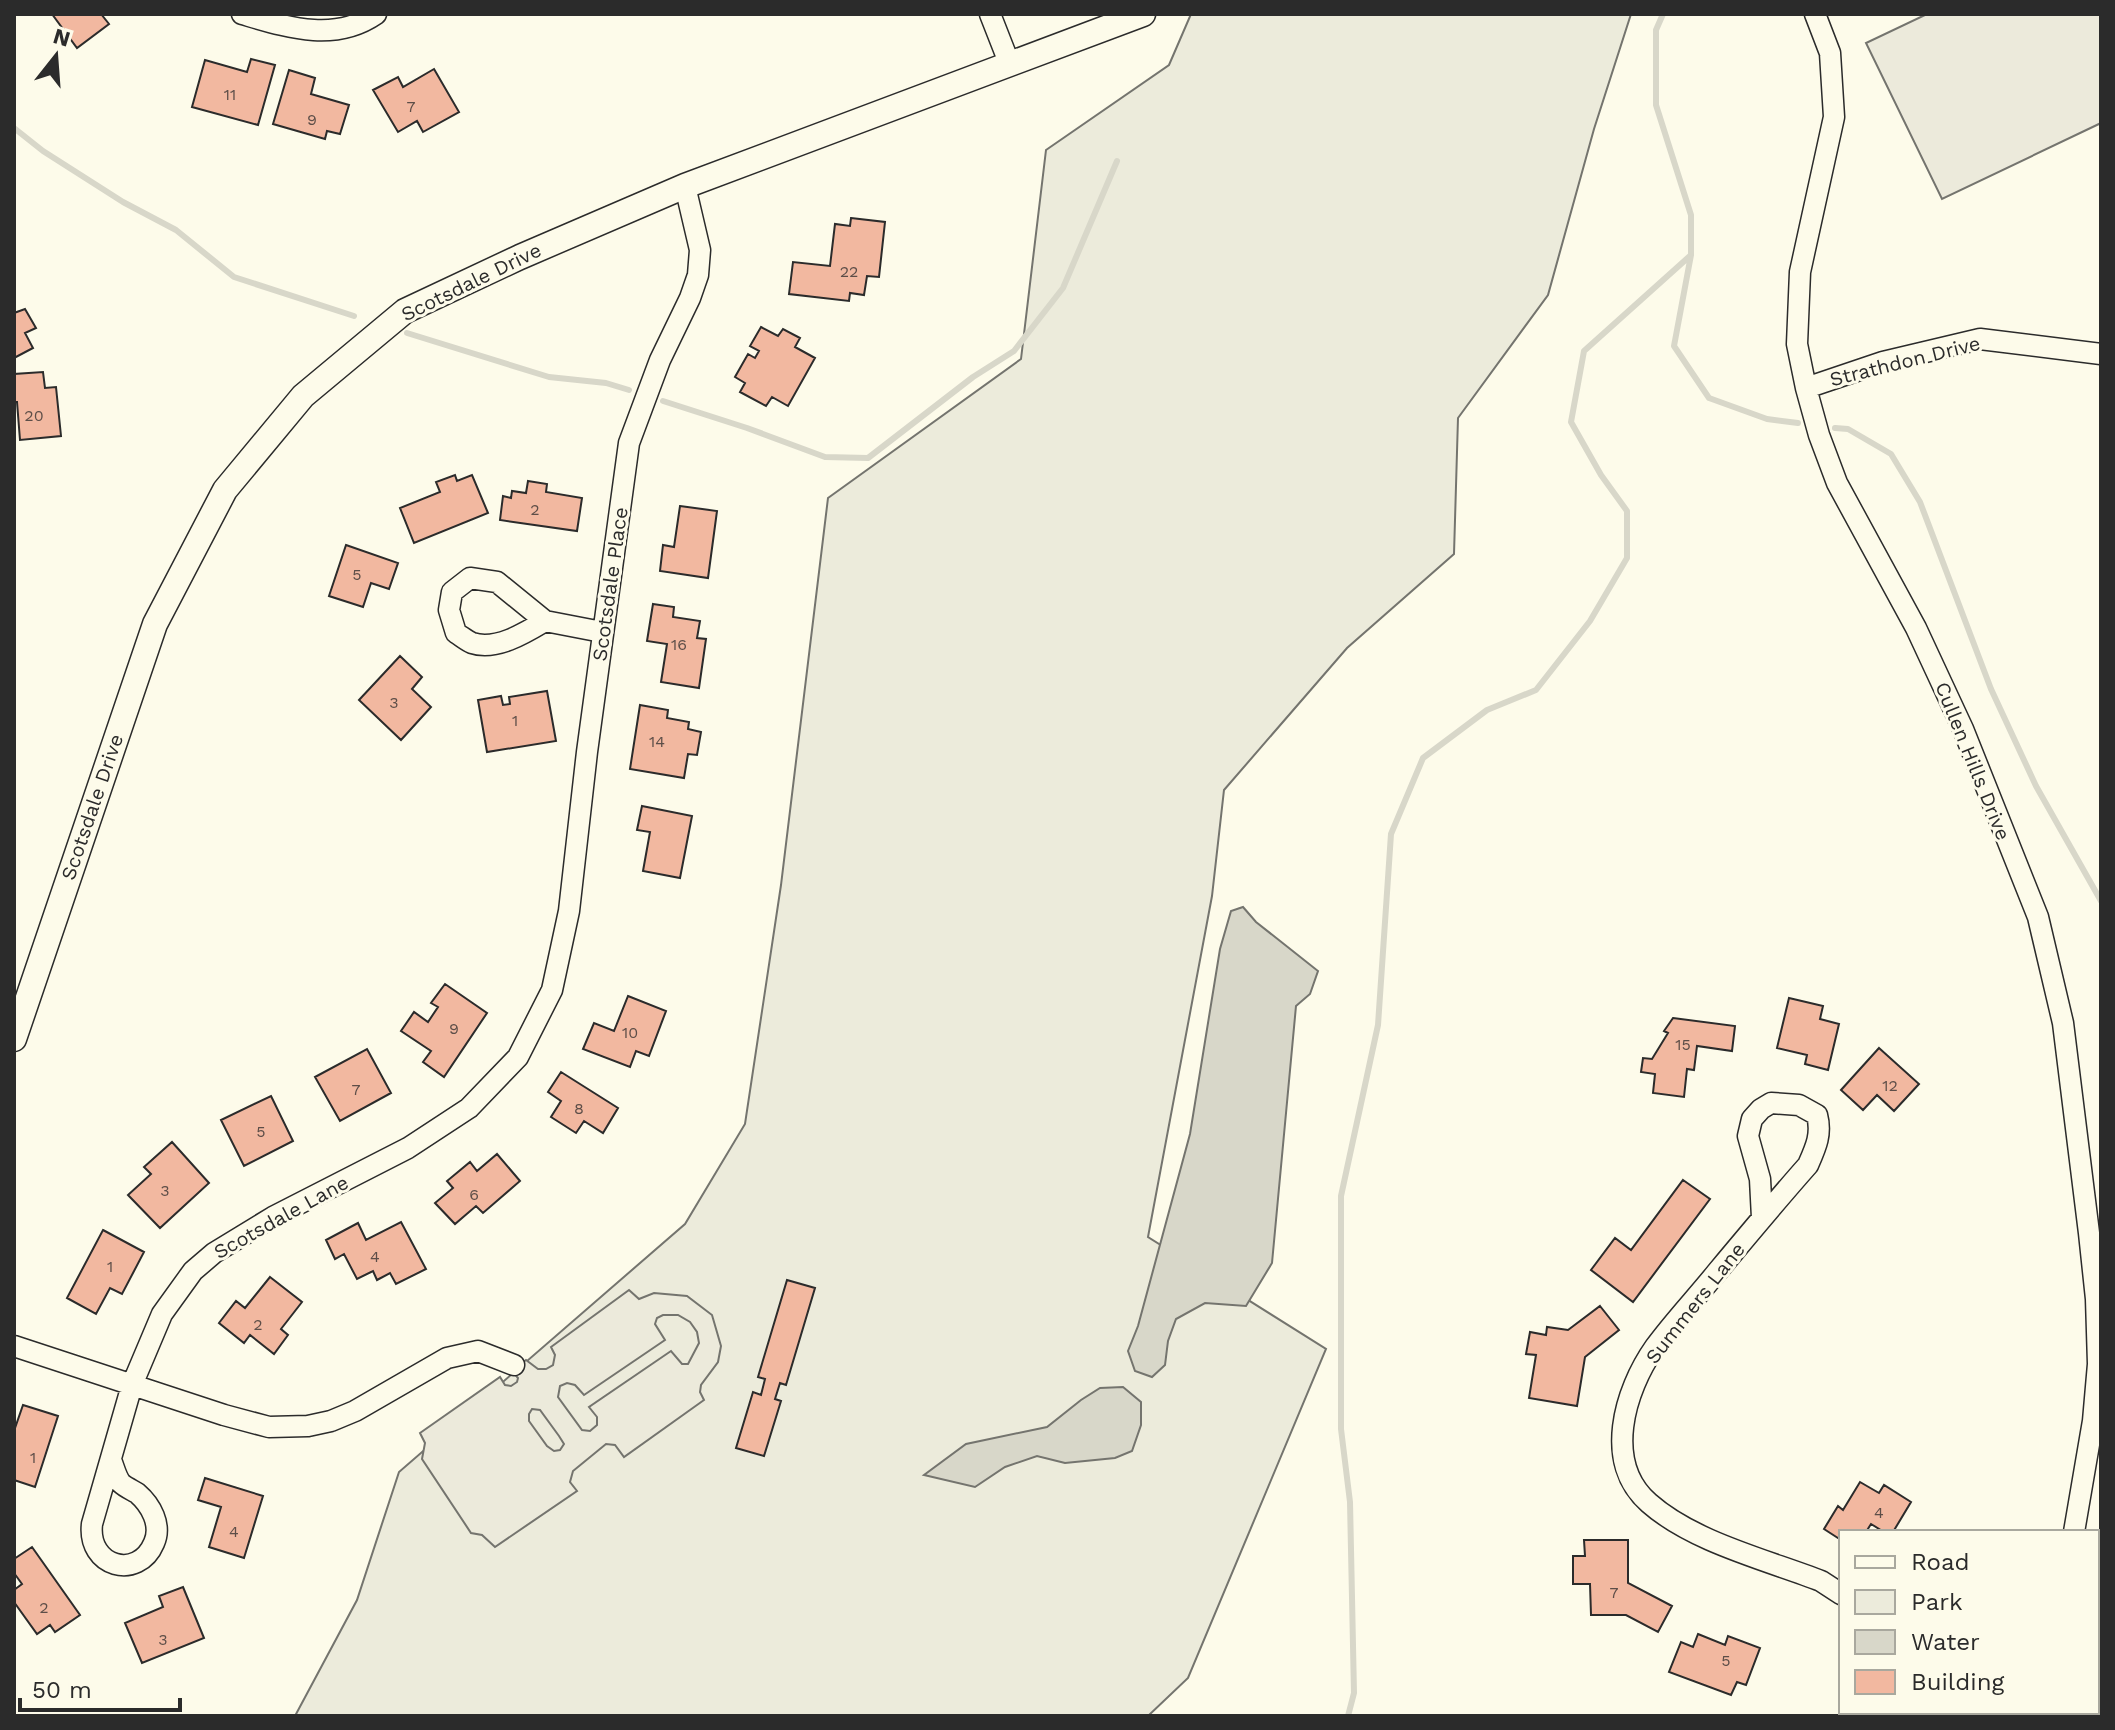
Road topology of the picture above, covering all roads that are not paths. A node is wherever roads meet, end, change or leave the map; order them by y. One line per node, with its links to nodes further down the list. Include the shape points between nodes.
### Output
1 (242, 14): 2 (street, via 321,32 361,25)
2 (376, 14)
3 (990, 14): 6 (street)
4 (1143, 14): 6 (street, Scotsdale Drive)
5 (1815, 14): 9 (street, Cullen Hills Drive, via 1830,53 1834,117 1800,272 1797,344)
6 (1010, 65): 7 (street, Scotsdale Drive)
7 (685, 186): 11 (street, Scotsdale Place, via 700,250 698,275 629,443); 13 (street, Scotsdale Drive, via 405,311 303,396 225,490 155,624)
8 (2101, 354): 9 (street, Strathdon Drive, via 1980,339 1883,362)
9 (1806, 388): 19 (street, Cullen Hills Drive, via 1837,483 1916,628 1963,729 2038,917 2063,1023 2096,1299 2098,1364)
10 (545, 621): 10 (street, via 498,643 473,644 456,633 449,610 452,592 470,578 497,582); 11 (street)
11 (602, 632): 12 (street, Scotsdale Place, via 569,911)
12 (550, 995): 17 (street, Scotsdale Lane, via 518,1057 469,1108 408,1148 273,1217 193,1271 162,1314)
13 (14, 1039)
14 (1762, 1218): 14 (street, Summers Lane, via 1808,1165 1817,1144 1817,1115 1799,1105 1771,1103 1752,1119 1748,1136 1760,1179); 20 (street, Summers Lane, via 1654,1349 1627,1405 1623,1457 1629,1478 1648,1502 1678,1524)
15 (14, 1346): 17 (street)
16 (514, 1365): 17 (street, via 478,1351 447,1358 355,1411 308,1426 269,1427)
17 (132, 1385): 18 (street, Scotsdale Lane)
18 (111, 1460): 18 (street, Scotsdale Lane, via 92,1524 92,1544 106,1562 126,1565 144,1558 155,1542 157,1524 149,1505 121,1484)
19 (2074, 1530)
20 (1839, 1593)

